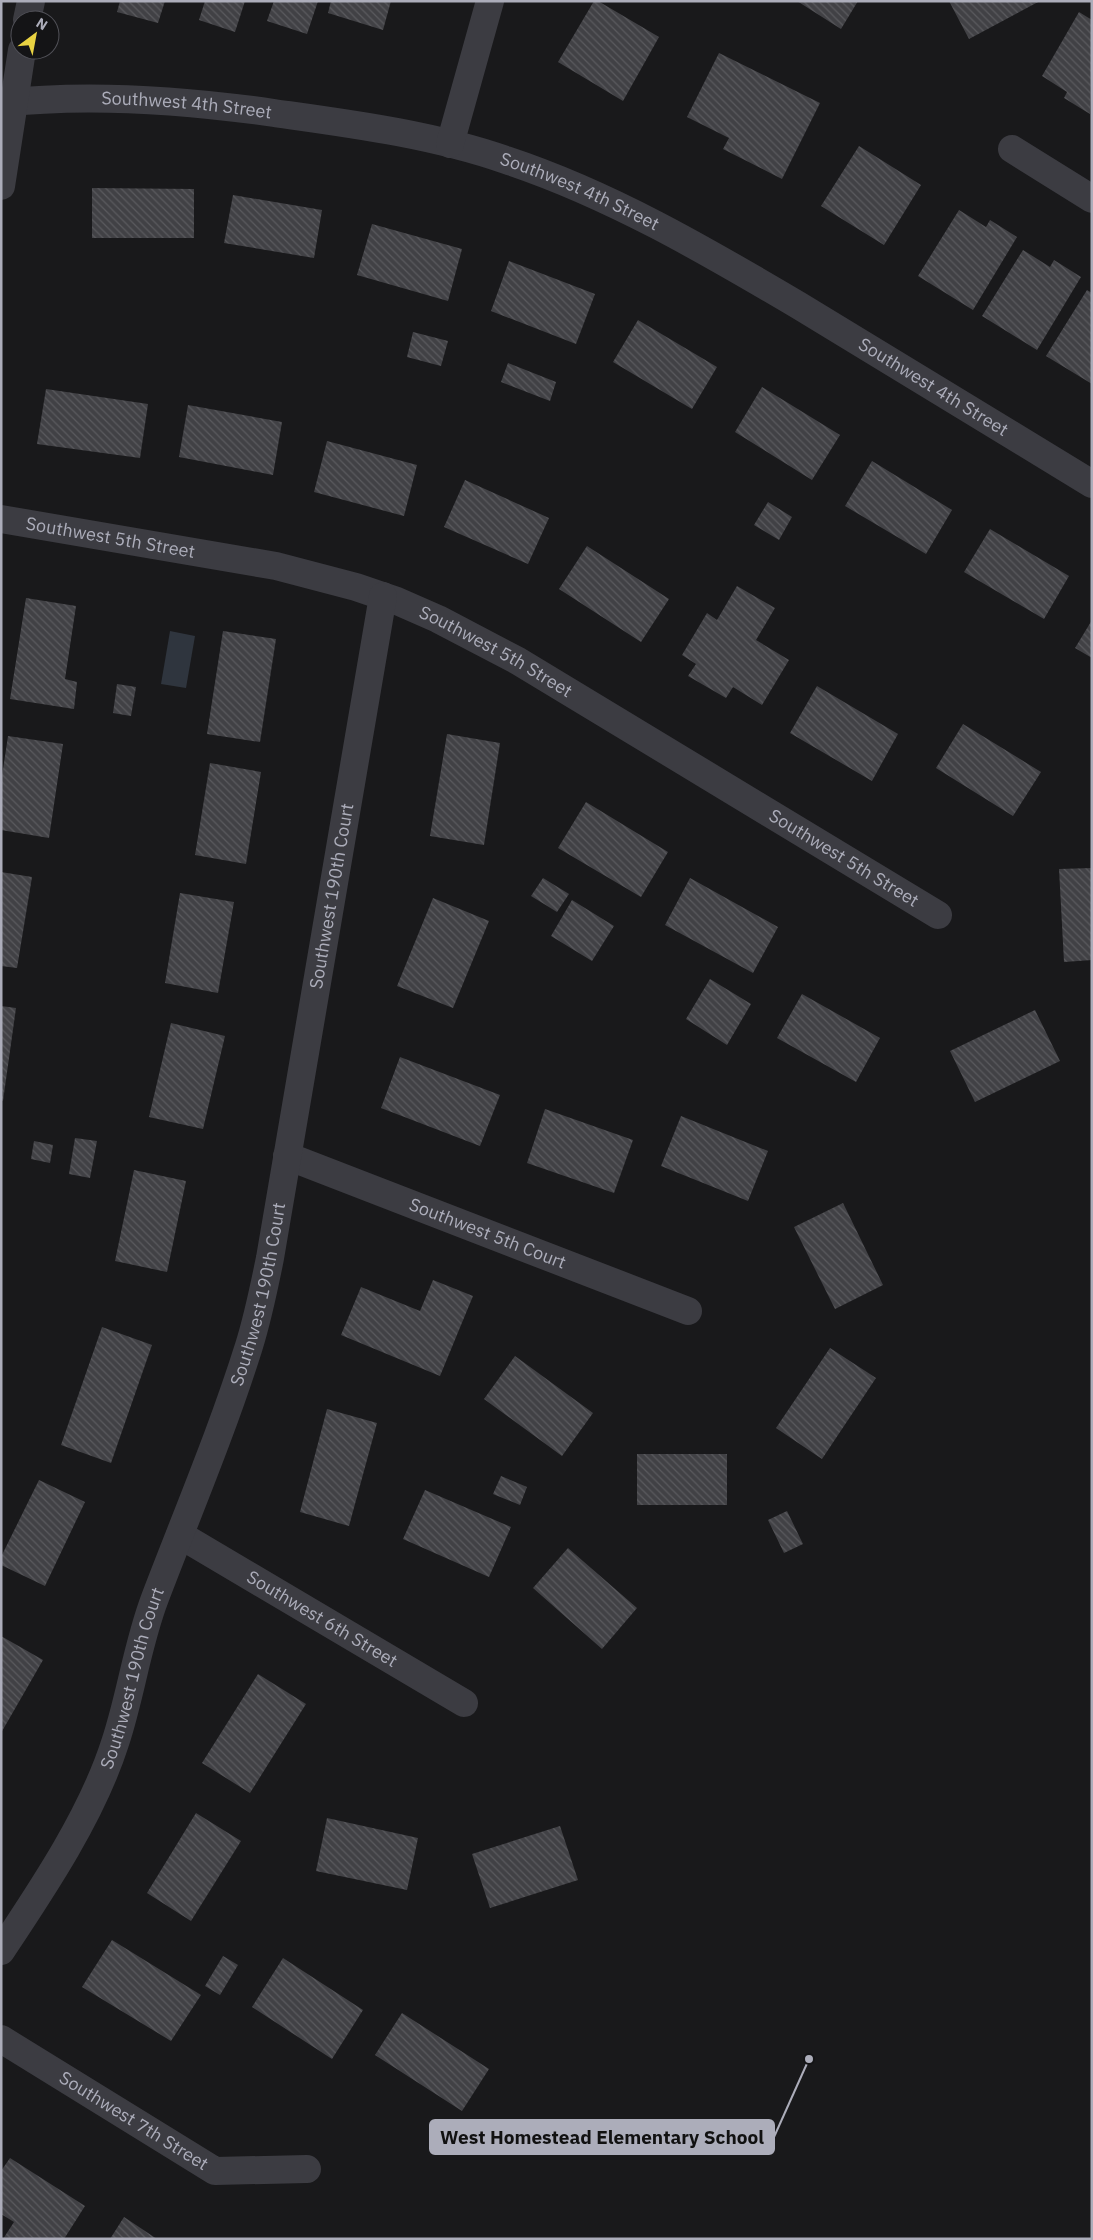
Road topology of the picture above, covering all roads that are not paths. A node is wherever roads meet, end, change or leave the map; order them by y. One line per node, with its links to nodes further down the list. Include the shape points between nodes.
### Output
1 (490, 1): 4 (street)
2 (19, 60): 3 (street)
3 (7, 102): 4 (street, Southwest 4th Street, via 79,99 182,102 375,127); 6 (street)
4 (450, 144): 8 (street, Southwest 4th Street, via 542,173 638,217 882,356)
5 (1012, 148): 7 (street)
6 (1, 186)
7 (1092, 199)
8 (1092, 484)
9 (1, 519): 10 (street, Southwest 5th Street, via 276,566)
10 (383, 596): 11 (street, Southwest 5th Street, via 438,619 518,662); 12 (street, Southwest 190th Court)
11 (938, 915)
12 (287, 1156): 13 (street, Southwest 5th Court); 14 (street, Southwest 190th Court, via 270,1258 249,1345)
13 (688, 1311)
14 (180, 1535): 15 (street, Southwest 6th Street); 16 (street, Southwest 190th Court, via 139,1643 125,1710 102,1778 60,1858)
15 (464, 1703)
16 (1, 1951)
17 (1, 2039): 18 (street, Southwest 7th Street, via 215,2171)
18 (307, 2169)

